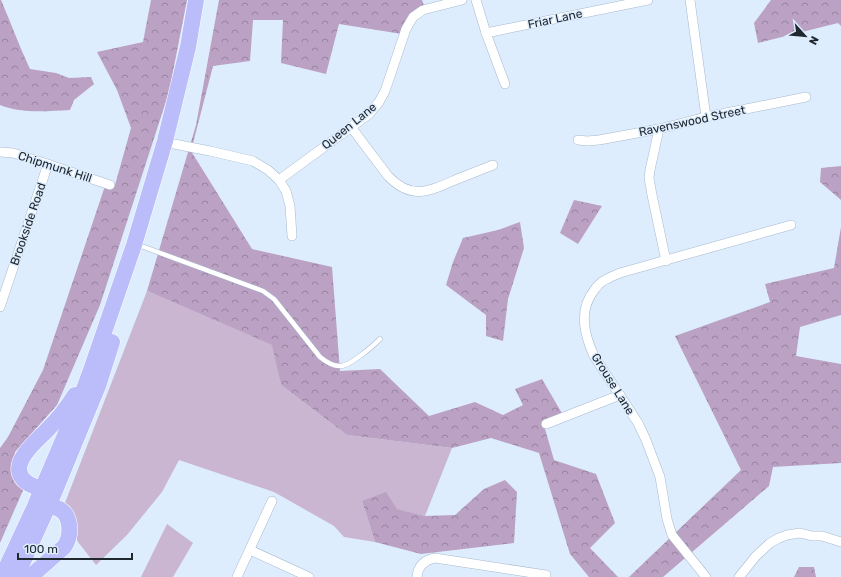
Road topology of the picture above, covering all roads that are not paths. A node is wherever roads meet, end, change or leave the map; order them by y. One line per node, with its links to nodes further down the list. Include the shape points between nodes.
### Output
1 (196, 0): 26 (highway, via 188,47 165,141 134,245)
2 (207, 0): 14 (highway)
3 (462, 0): 11 (street, Queen Lane, via 423,10 414,17 406,29 379,102 369,114)
4 (476, 0): 7 (street)
5 (643, 0): 7 (street, Friar Lane)
6 (690, 0): 10 (street)
7 (486, 33): 8 (street)
8 (505, 84)
9 (806, 97): 10 (street, Ravenswood Street)
10 (706, 117): 12 (street, Ravenswood Street)
11 (351, 127): 17 (street, via 388,176 408,190 417,192 436,189); 18 (street, Queen Lane)
12 (660, 130): 13 (street, Ravenswood Street, via 599,140); 23 (street, via 649,178)
13 (578, 140)
14 (174, 144): 18 (street, via 253,161); 22 (highway)
15 (0, 152): 16 (street, Chipmunk Hill, via 13,153)
16 (48, 164): 19 (street, Chipmunk Hill); 24 (street, Brookside Road)
17 (493, 165)
18 (279, 180): 21 (street, via 286,191 290,206)
19 (110, 185)
20 (792, 225): 23 (street, Grouse Lane)
21 (292, 236)
22 (144, 247): 25 (lane, via 263,291 274,299 328,364 342,367); 29 (highway, via 98,386)
23 (666, 261): 27 (street, Grouse Lane, via 609,277 597,286 586,302 583,317 588,344)
24 (0, 306)
25 (380, 339)
26 (91, 370): 29 (highway); 29 (highway, via 66,409 33,443 20,462 21,476)
27 (620, 395): 28 (street); 40 (street, Grouse Lane, via 638,423 660,477 666,519 672,535)
28 (546, 424)
29 (44, 499): 34 (highway); 35 (highway); 36 (highway, via 62,510 69,522 70,533 64,547)
30 (272, 501): 32 (street)
31 (841, 542): 41 (street, via 800,533 787,535 770,543)
32 (250, 550): 37 (street); 38 (street)
33 (546, 575): 39 (street, via 435,558 422,564)
34 (2, 577)
35 (16, 577)
36 (30, 577)
37 (236, 577)
38 (309, 577)
39 (417, 577)
40 (706, 577)
41 (739, 577)

